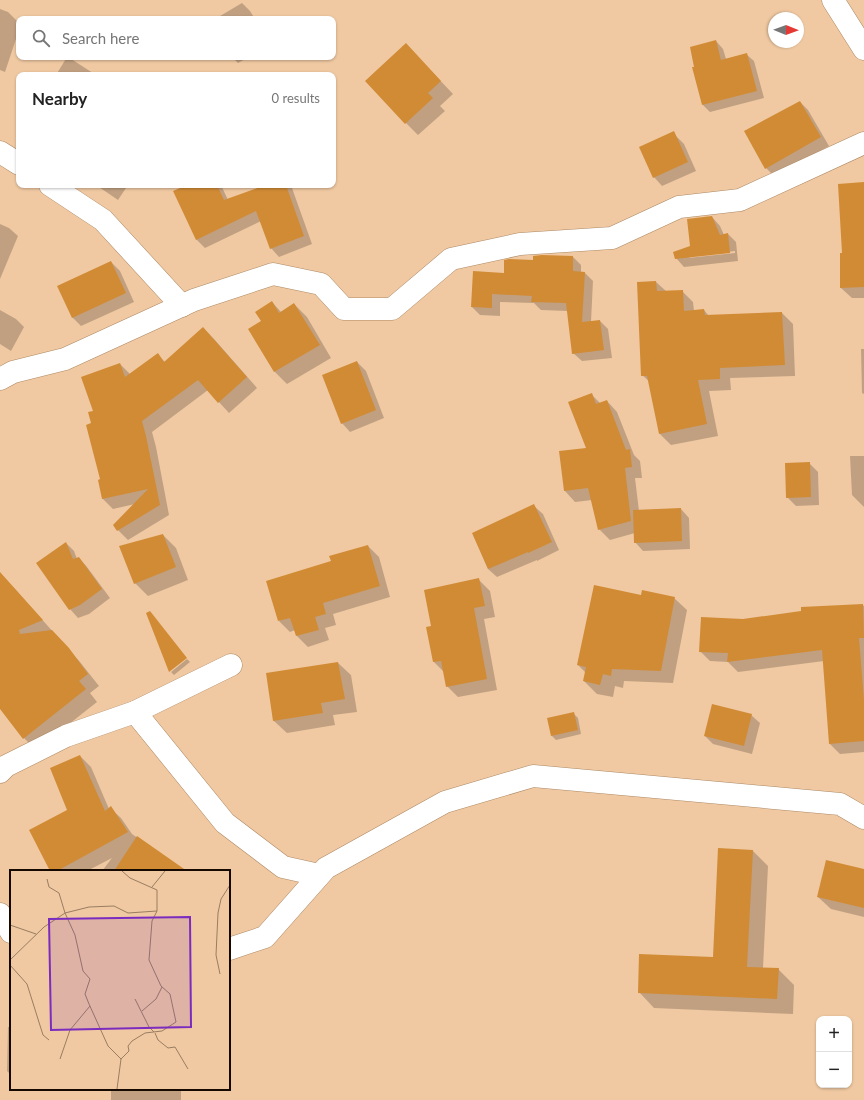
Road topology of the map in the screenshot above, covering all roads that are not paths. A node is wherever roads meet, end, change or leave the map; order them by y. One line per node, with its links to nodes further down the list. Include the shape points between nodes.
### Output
1 (833, 0): 2 (street)
2 (864, 49)
3 (864, 143): 7 (street, via 740,200 679,207 612,238 520,244 451,260 392,309 344,309 321,284 273,274)
4 (0, 152): 5 (street)
5 (16, 162)
6 (55, 188): 7 (street, via 103,220)
7 (182, 306): 8 (street, via 65,359 13,372)
8 (0, 379)
9 (231, 665): 10 (street)
10 (135, 712): 11 (street, via 66,736 6,766); 13 (street, via 225,823 283,867)
11 (0, 772)
12 (864, 818): 13 (street, via 840,804 534,776 445,802 326,868)
13 (319, 875): 16 (street, via 265,937)
14 (0, 914): 15 (street)
15 (10, 930)
16 (230, 948)

